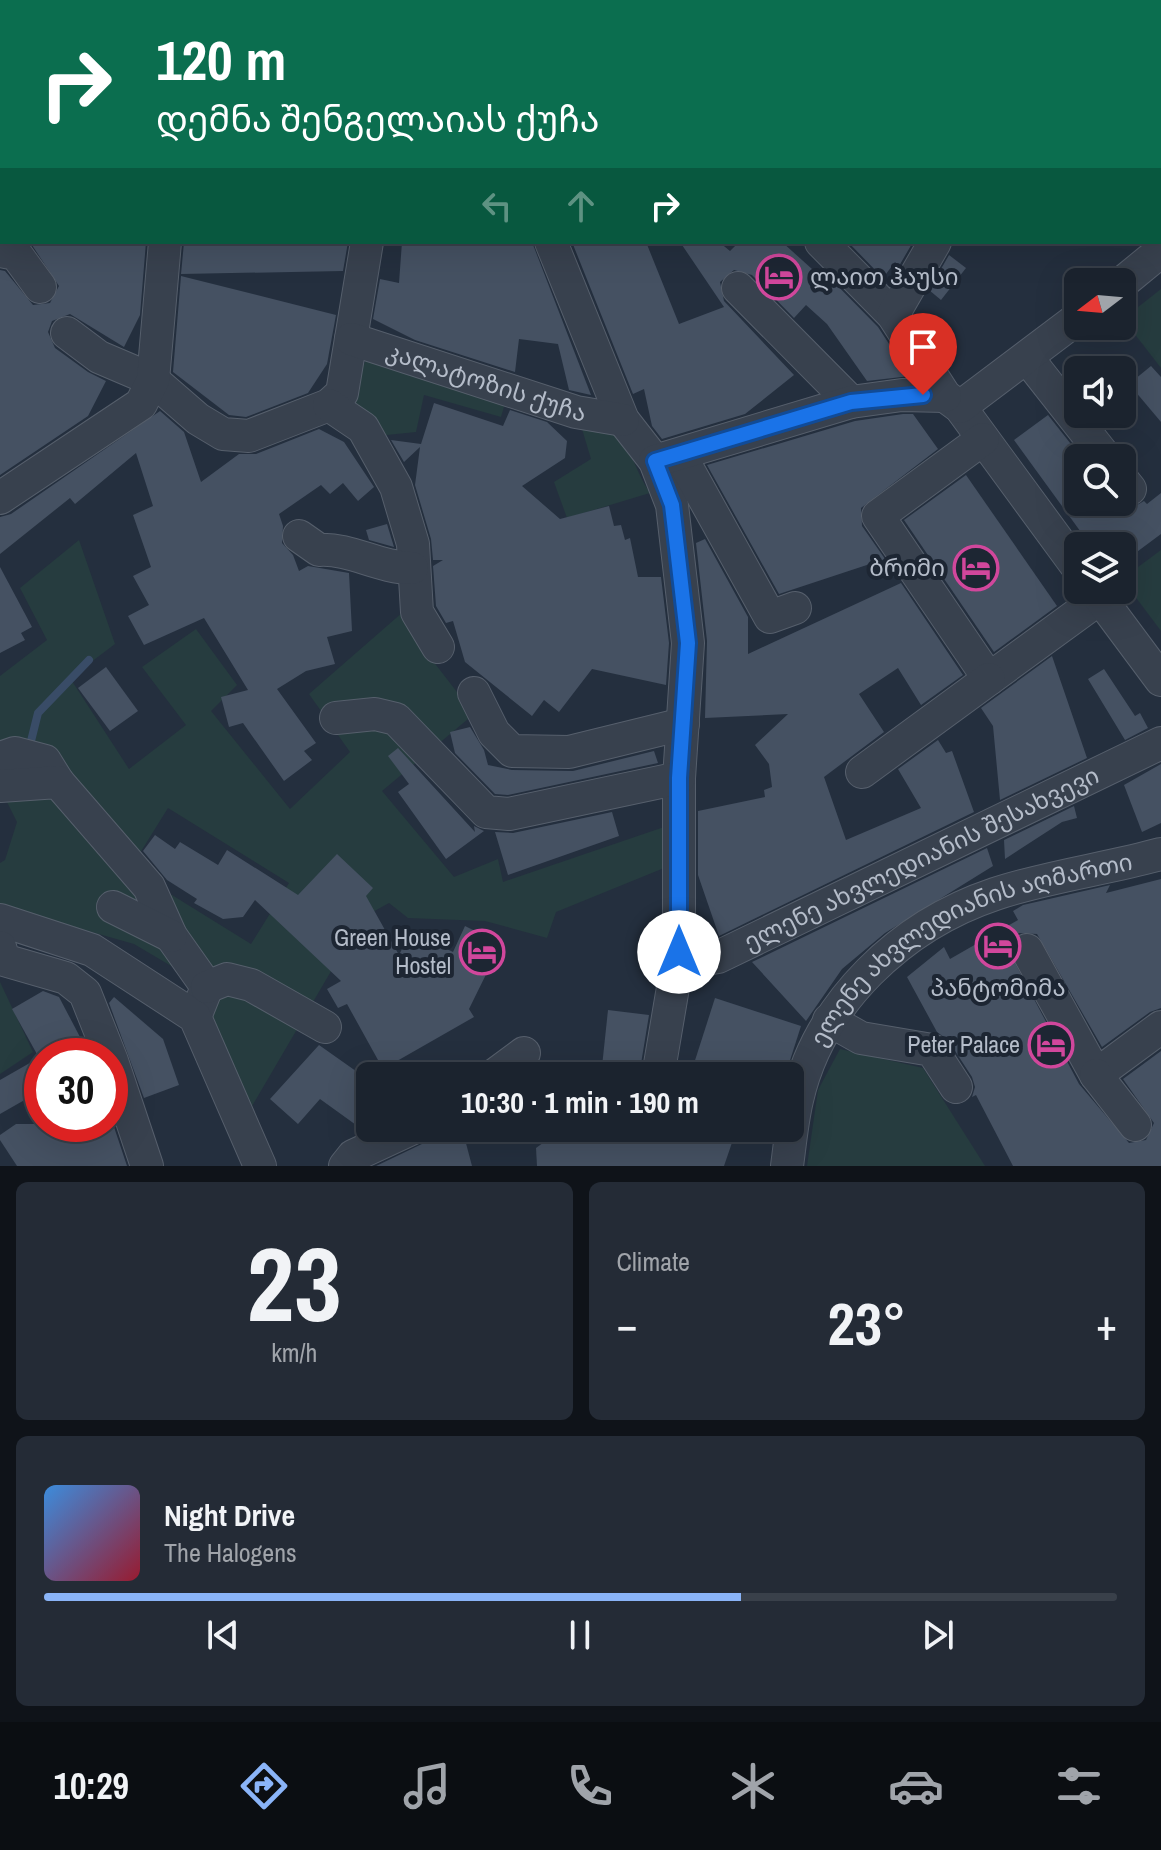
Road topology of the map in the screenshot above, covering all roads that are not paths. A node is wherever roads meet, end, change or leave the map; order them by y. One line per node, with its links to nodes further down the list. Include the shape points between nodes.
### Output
1 (165, 244): 16 (street)
2 (367, 244): 14 (street)
3 (552, 244): 20 (street)
4 (823, 244): 11 (street)
5 (934, 244): 11 (street)
6 (0, 251): 9 (street, via 16,254)
7 (1161, 251): 8 (street)
8 (1136, 272)
9 (40, 287)
10 (738, 288): 18 (street)
11 (893, 315): 17 (street)
12 (1064, 329): 15 (street)
13 (67, 333): 16 (street, via 99,357)
14 (351, 339): 19 (street, via 342,393); 20 (street, კალატოზის ქუჩა, via 576,412)
15 (1028, 359): 17 (street); 22 (street)
16 (153, 380): 19 (street, via 223,434 249,436); 24 (street, via 141,404)
17 (952, 401): 18 (street, via 902,395); 21 (street)
18 (851, 402): 23 (street)
19 (329, 405): 27 (street, via 363,428 396,487 413,544)
20 (623, 420): 23 (street)
21 (983, 439): 26 (street); 32 (street, via 878,516)
22 (1095, 444)
23 (667, 458): 30 (street, via 770,617); 36 (street, via 688,643)
24 (0, 498)
25 (299, 536): 27 (street, via 319,550 335,549 374,564)
26 (1064, 549)
27 (412, 568): 31 (street, via 417,612)
28 (1084, 604): 32 (street)
29 (1104, 604): 33 (street)
30 (795, 608)
31 (438, 647)
32 (989, 679): 39 (street)
33 (1161, 680)
34 (474, 693): 36 (street, via 494,733 512,751 569,752)
35 (336, 718): 40 (street, via 375,714 396,719 486,812 509,814)
36 (683, 724): 40 (street)
37 (1161, 743): 49 (street, ელენე ახვლედიანის შესახვევი, via 718,957)
38 (0, 758): 41 (street, via 15,753 45,761)
39 (862, 772)
40 (679, 778): 49 (street)
41 (58, 782): 42 (street); 46 (street, via 149,887)
42 (0, 786)
43 (1161, 854): 52 (street, ელენე ახვლედიანის აღმართი, via 967,905 908,938 856,983)
44 (113, 907): 46 (street)
45 (0, 920): 51 (street, via 92,950)
46 (171, 936): 50 (street)
47 (0, 947): 62 (street, via 4,960 66,978 85,993)
48 (1027, 950): 58 (street)
49 (679, 952): 57 (street)
50 (207, 987): 51 (street); 53 (street, via 227,979 251,985)
51 (195, 1017): 63 (street)
52 (829, 1020): 59 (street, via 861,1038 932,1050); 65 (street, ელენე ახვლედიანის აღმართი, via 797,1098)
53 (325, 1027)
54 (1161, 1027): 58 (street)
55 (524, 1053): 56 (street)
56 (512, 1062)
57 (660, 1062)
58 (1096, 1075): 60 (street)
59 (956, 1087)
60 (1135, 1125)
61 (383, 1142): 64 (street, via 353,1156)
62 (147, 1166)
63 (260, 1166)
64 (345, 1166)
65 (787, 1166)

